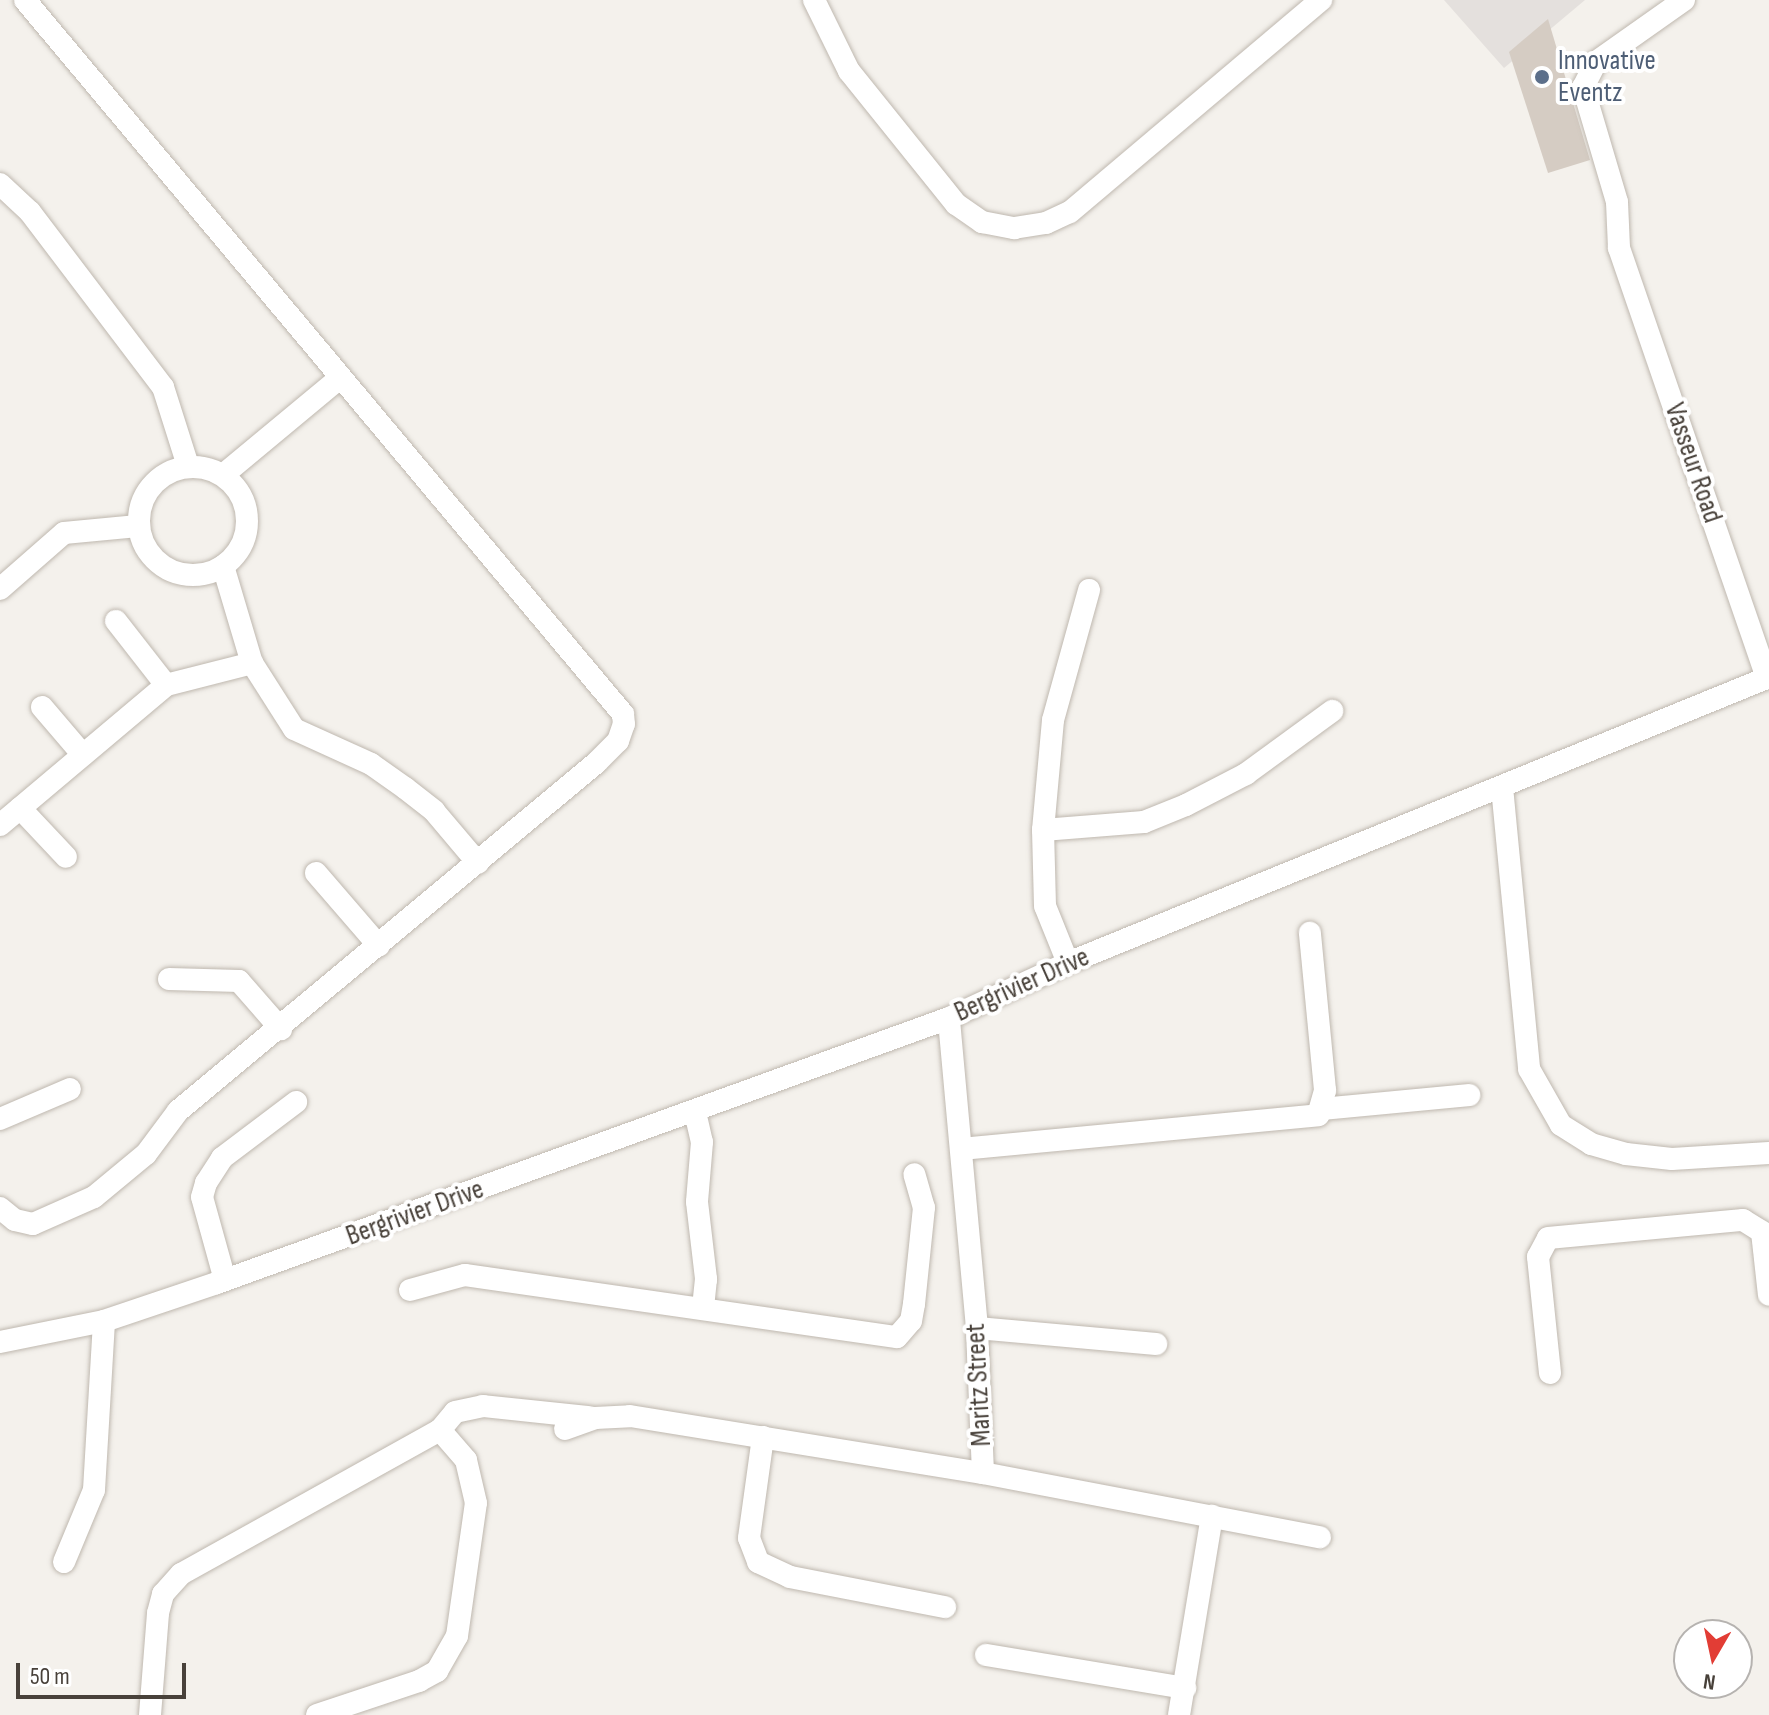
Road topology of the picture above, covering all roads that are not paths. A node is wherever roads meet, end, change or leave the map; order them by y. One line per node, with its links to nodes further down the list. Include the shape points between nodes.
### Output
1 (25, 0): 6 (street)
2 (814, 0): 3 (street, via 849,71 956,204 982,222 1014,228 1070,212)
3 (1321, 0)
4 (1684, 0): 15 (street, Vasseur Road, via 1596,62 1583,87 1617,202 1619,248)
5 (0, 184): 7 (street, via 30,212 163,387)
6 (340, 378): 8 (street); 25 (street, via 623,714 618,741)
7 (188, 466): 8 (street); 9 (street, via 155,481 144,495)
8 (223, 475): 10 (street, via 236,487 248,520 245,538)
9 (138, 526): 10 (street, via 145,547 171,571 189,575); 11 (street, via 64,533)
10 (223, 566): 14 (street)
11 (0, 589)
12 (1089, 590): 23 (street, via 1053,720)
13 (116, 621): 16 (street)
14 (252, 663): 16 (street); 25 (street, via 294,729 371,764 405,788 434,811)
15 (1768, 677): 20 (street, Vasseur Road)
16 (166, 685): 19 (street)
17 (42, 707): 19 (street)
18 (1332, 711): 23 (street, via 1246,774 1186,805 1144,822)
19 (83, 755): 21 (street)
20 (1502, 787): 29 (street, Bergrivier Drive); 40 (street, via 1529,1069 1561,1125 1591,1144 1626,1154 1672,1159)
21 (20, 808): 22 (street); 24 (street)
22 (0, 825)
23 (1043, 830): 29 (street, via 1045,906)
24 (66, 857)
25 (478, 863): 28 (street)
26 (316, 873): 28 (street)
27 (1310, 933): 36 (street)
28 (379, 946): 32 (street)
29 (1068, 963): 31 (street, Bergrivier Drive)
30 (169, 979): 32 (street, via 239,981)
31 (949, 1018): 37 (street, Bergrivier Drive); 39 (street, Maritz Street)
32 (281, 1029): 42 (street, via 178,1111 146,1154 94,1197 33,1224 15,1220)
33 (70, 1089): 38 (street)
34 (1469, 1095): 36 (street)
35 (296, 1102): 43 (street, via 222,1158 206,1183 202,1197)
36 (1322, 1109): 39 (street, via 1310,1119)
37 (695, 1112): 43 (street, Bergrivier Drive); 46 (street, via 702,1142 697,1202 706,1279)
38 (0, 1119)
39 (961, 1149): 48 (street, Maritz Street)
40 (1769, 1153)
41 (914, 1174): 46 (street, via 922,1188 922,1222 911,1321 897,1337)
42 (0, 1208)
43 (225, 1280): 47 (street, Bergrivier Drive)
44 (410, 1290): 46 (street, via 465,1275)
45 (1769, 1295): 51 (street, via 1762,1232 1743,1220 1548,1238 1538,1257)
46 (703, 1307)
47 (104, 1321): 49 (street, Bergrivier Drive); 59 (street, via 94,1490)
48 (977, 1328): 50 (street); 56 (street, Maritz Street)
49 (0, 1342)
50 (1156, 1344)
51 (1550, 1373)
52 (595, 1418): 53 (street, Maritz Street); 54 (street, via 483,1406 455,1412); 55 (street, Maritz Street, via 630,1416)
53 (565, 1429)
54 (440, 1430): 63 (street, via 170,1584 158,1613); 64 (street, via 466,1460 476,1503 457,1636 437,1671)
55 (763, 1437): 56 (street, Maritz Street); 60 (street, via 749,1538 758,1562 790,1577)
56 (983, 1473): 57 (street)
57 (1212, 1516): 58 (street); 62 (street)
58 (1320, 1537)
59 (64, 1562)
60 (945, 1607)
61 (986, 1655): 62 (street)
62 (1185, 1688): 65 (street)
63 (150, 1715)
64 (317, 1715)
65 (1179, 1715)

